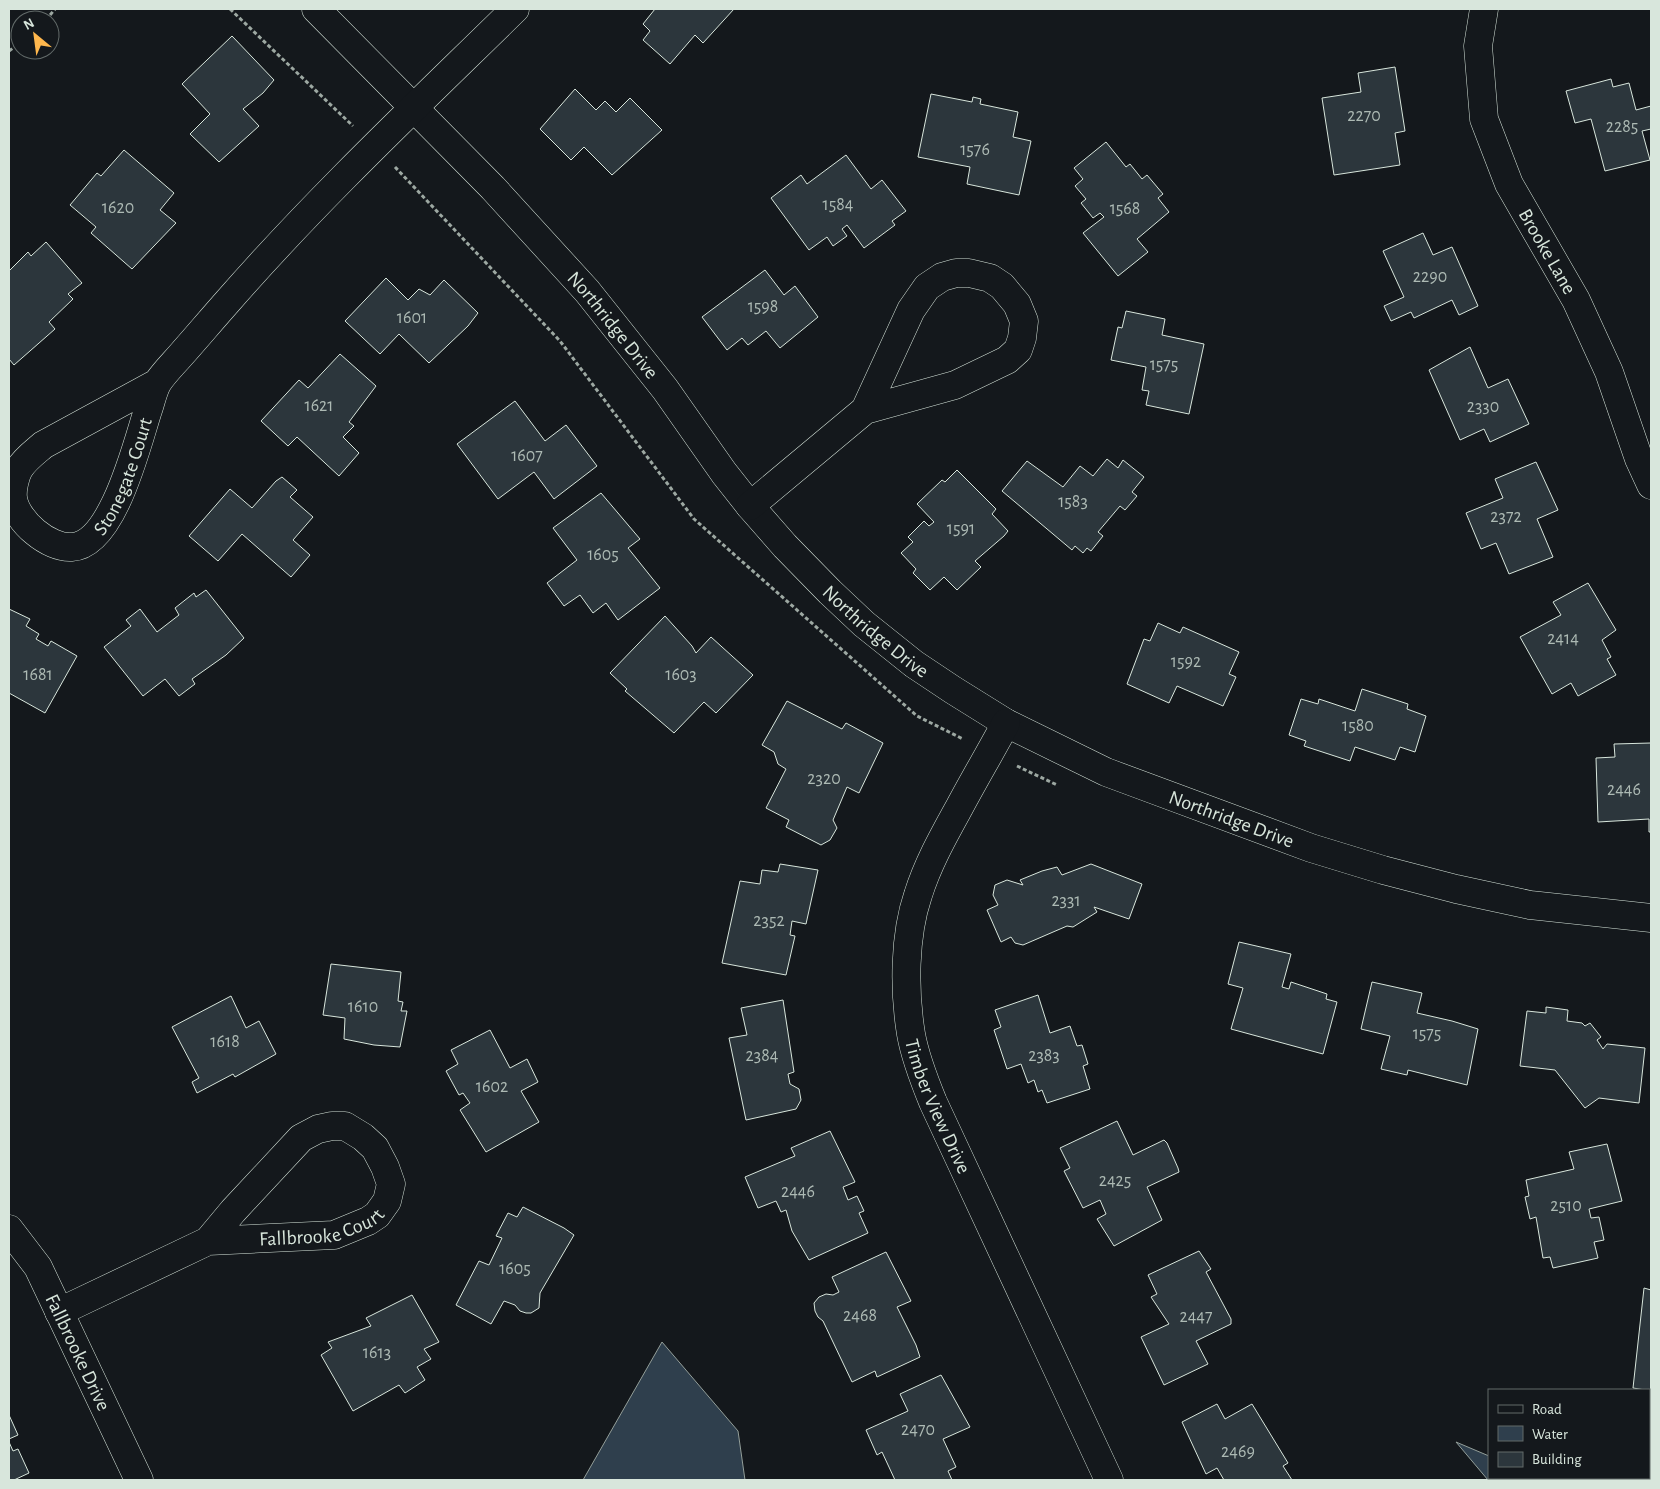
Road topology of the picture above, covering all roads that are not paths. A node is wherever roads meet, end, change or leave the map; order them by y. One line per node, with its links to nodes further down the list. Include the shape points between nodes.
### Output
1 (316, 9): 4 (street, Northridge Drive)
2 (515, 9): 4 (street, Stonegate Court)
3 (1484, 9): 7 (street, Brooke Lane, via 1478,46 1484,119 1509,184 1576,300 1609,372)
4 (414, 108): 5 (street, Stonegate Court, via 287,236); 8 (street, Northridge Drive, via 493,188 587,292 665,389)
5 (157, 383): 5 (street, Stonegate Court, via 129,468 106,523 86,543 73,548 42,538 18,512 13,499 18,470 43,445)
6 (864, 410): 6 (street, via 955,385 1006,360 1018,350 1022,338 1024,321 1017,304 1002,286 990,278 969,273 942,277 927,287 912,310); 8 (street)
7 (1651, 485)
8 (750, 506): 9 (street, Northridge Drive, via 864,624 914,664)
9 (1006, 723): 10 (street, Northridge Drive, via 1106,772 1311,848 1383,870 1530,905); 15 (street, Timber View Drive, via 945,833 917,896 907,967 911,1035 933,1102)
10 (1651, 918)
11 (9, 1229): 13 (street, Fallbrooke Drive, via 38,1268)
12 (208, 1241): 12 (street, Fallbrooke Court, via 334,1235 368,1221 387,1201 391,1184 386,1167 375,1148 345,1126 318,1129 301,1138); 13 (street, Fallbrooke Court)
13 (59, 1312): 14 (street, Fallbrooke Drive)
14 (139, 1480)
15 (1109, 1480)

